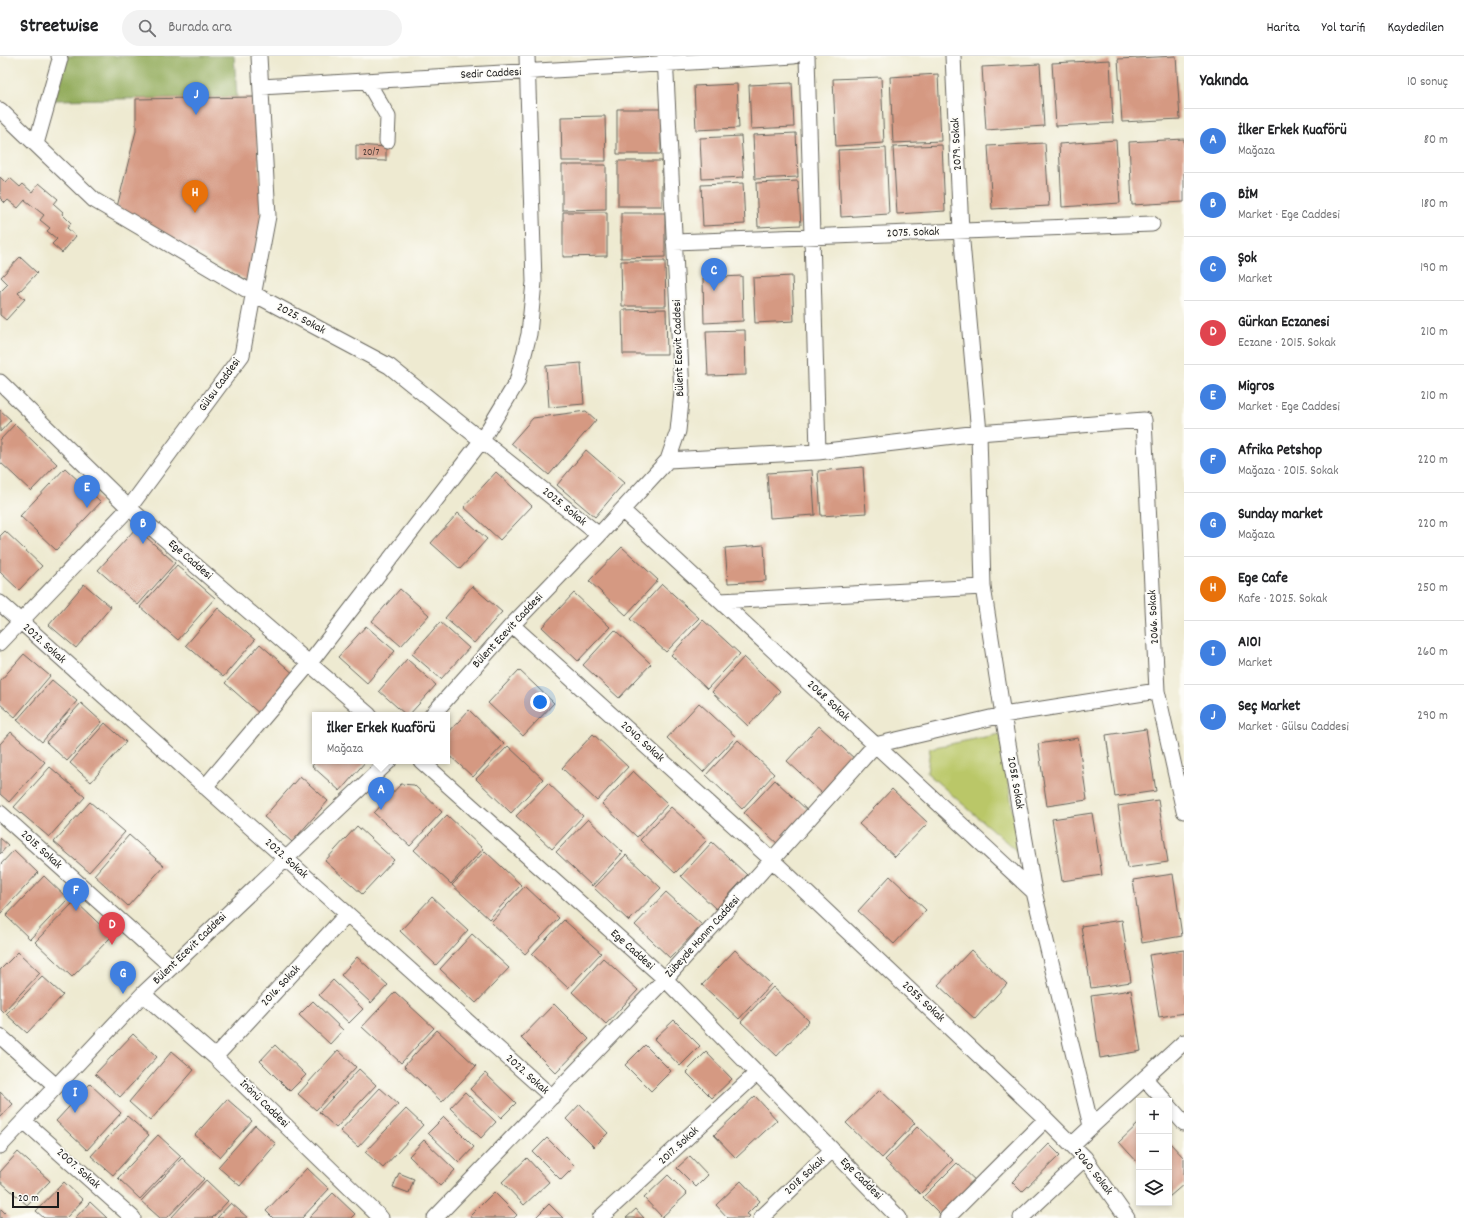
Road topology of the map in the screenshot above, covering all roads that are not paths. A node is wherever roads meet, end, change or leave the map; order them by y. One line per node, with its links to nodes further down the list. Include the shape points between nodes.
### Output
1 (59, 56): 13 (street)
2 (259, 56): 10 (street, Gülsu Caddesi)
3 (527, 56): 8 (street)
4 (794, 56): 7 (street, Sedir Caddesi)
5 (807, 56): 16 (street)
6 (953, 56): 15 (street, 2079. Sokak)
7 (665, 60): 8 (street, Sedir Caddesi); 17 (street, Bülent Ecevit Caddesi)
8 (528, 72): 9 (street, Sedir Caddesi); 21 (street, via 534,282 529,334 517,382)
9 (367, 80): 10 (street, Sedir Caddesi); 12 (street, via 388,117)
10 (261, 86): 18 (street, Gülsu Caddesi, via 268,216)
11 (3, 118): 13 (street, 2025. Sokak)
12 (387, 141)
13 (36, 144): 18 (street, 2025. Sokak, via 94,200)
14 (1152, 224): 15 (street, 2075. Sokak)
15 (961, 231): 16 (street, 2075. Sokak); 20 (street, 2079. Sokak)
16 (811, 237): 17 (street, 2075. Sokak); 22 (street)
17 (674, 242): 23 (street, Bülent Ecevit Caddesi, via 682,392 678,431)
18 (254, 294): 21 (street, 2025. Sokak, via 389,366); 24 (street, Gülsu Caddesi, via 242,355)
19 (0, 382): 24 (street, Ege Caddesi)
20 (978, 433): 22 (street); 27 (street, 2058. Sokak); 34 (street, 2066. Sokak, via 1144,420)
21 (482, 440): 26 (street, 2025. Sokak); 33 (street)
22 (818, 452): 23 (street)
23 (668, 460): 25 (street, Bülent Ecevit Caddesi)
24 (129, 508): 30 (street, Gülsu Caddesi); 33 (street, Ege Caddesi)
25 (622, 510): 26 (street, Bülent Ecevit Caddesi); 28 (street, 2068. Sokak)
26 (599, 535): 31 (street, Bülent Ecevit Caddesi)
27 (983, 587): 28 (street); 37 (street, 2058. Sokak)
28 (720, 601): 38 (street, 2068. Sokak)
29 (0, 603): 30 (street, 2022. Sokak)
30 (19, 622): 32 (street, Gülsu Caddesi); 41 (street, 2022. Sokak)
31 (512, 625): 36 (street, Bülent Ecevit Caddesi); 45 (street, 2040. Sokak)
32 (0, 643)
33 (309, 664): 35 (street, Ege Caddesi); 41 (street)
34 (1157, 691): 37 (street); 42 (street, 2066. Sokak)
35 (365, 712)
36 (435, 712)
37 (1003, 715): 38 (street); 46 (street, 2058. Sokak)
38 (875, 745): 45 (street, Zübeyde Hanım Caddesi); 46 (street, 2068. Sokak)
39 (386, 764): 44 (street, Bülent Ecevit Caddesi)
40 (424, 764): 49 (street, Ege Caddesi)
41 (205, 787): 44 (street, 2022. Sokak)
42 (1184, 811)
43 (0, 813): 48 (street, 2015. Sokak)
44 (285, 858): 47 (street, 2022. Sokak); 48 (street, Bülent Ecevit Caddesi)
45 (772, 860): 49 (street, Zübeyde Hanım Caddesi); 60 (street, 2055. Sokak)
46 (1034, 892): 63 (street, 2058. Sokak)
47 (347, 914): 53 (street, 2016. Sokak); 57 (street, 2022. Sokak)
48 (172, 967): 50 (street, Bülent Ecevit Caddesi)
49 (665, 979): 54 (street, Ege Caddesi); 57 (street, Zübeyde Hanım Caddesi)
50 (143, 994): 53 (street, İnönü Caddesi); 56 (street, Bülent Ecevit Caddesi)
51 (0, 1036): 56 (street)
52 (1184, 1042): 55 (street)
53 (215, 1057): 69 (street, İnönü Caddesi)
54 (757, 1073): 66 (street, Ege Caddesi); 71 (street, 2017. Sokak)
55 (1145, 1079): 58 (street); 63 (street)
56 (56, 1086): 61 (street, Bülent Ecevit Caddesi)
57 (552, 1097): 70 (street, Zübeyde Hanım Caddesi)
58 (1162, 1098)
59 (1172, 1109): 62 (street)
60 (1046, 1119): 64 (street, 2055. Sokak); 74 (street)
61 (24, 1121): 65 (street, Bülent Ecevit Caddesi); 68 (street, 2007. Sokak)
62 (1184, 1123)
63 (1091, 1126): 64 (street)
64 (1072, 1145): 67 (street, 2060. Sokak)
65 (0, 1146)
66 (832, 1150): 72 (street, 2018. Sokak); 73 (street, Ege Caddesi)
67 (1085, 1158): 75 (street); 76 (street, 2060. Sokak)
68 (133, 1218)
69 (381, 1218)
70 (435, 1218)
71 (600, 1218)
72 (761, 1218)
73 (899, 1218)
74 (947, 1218)
75 (1021, 1218)
76 (1128, 1218)

